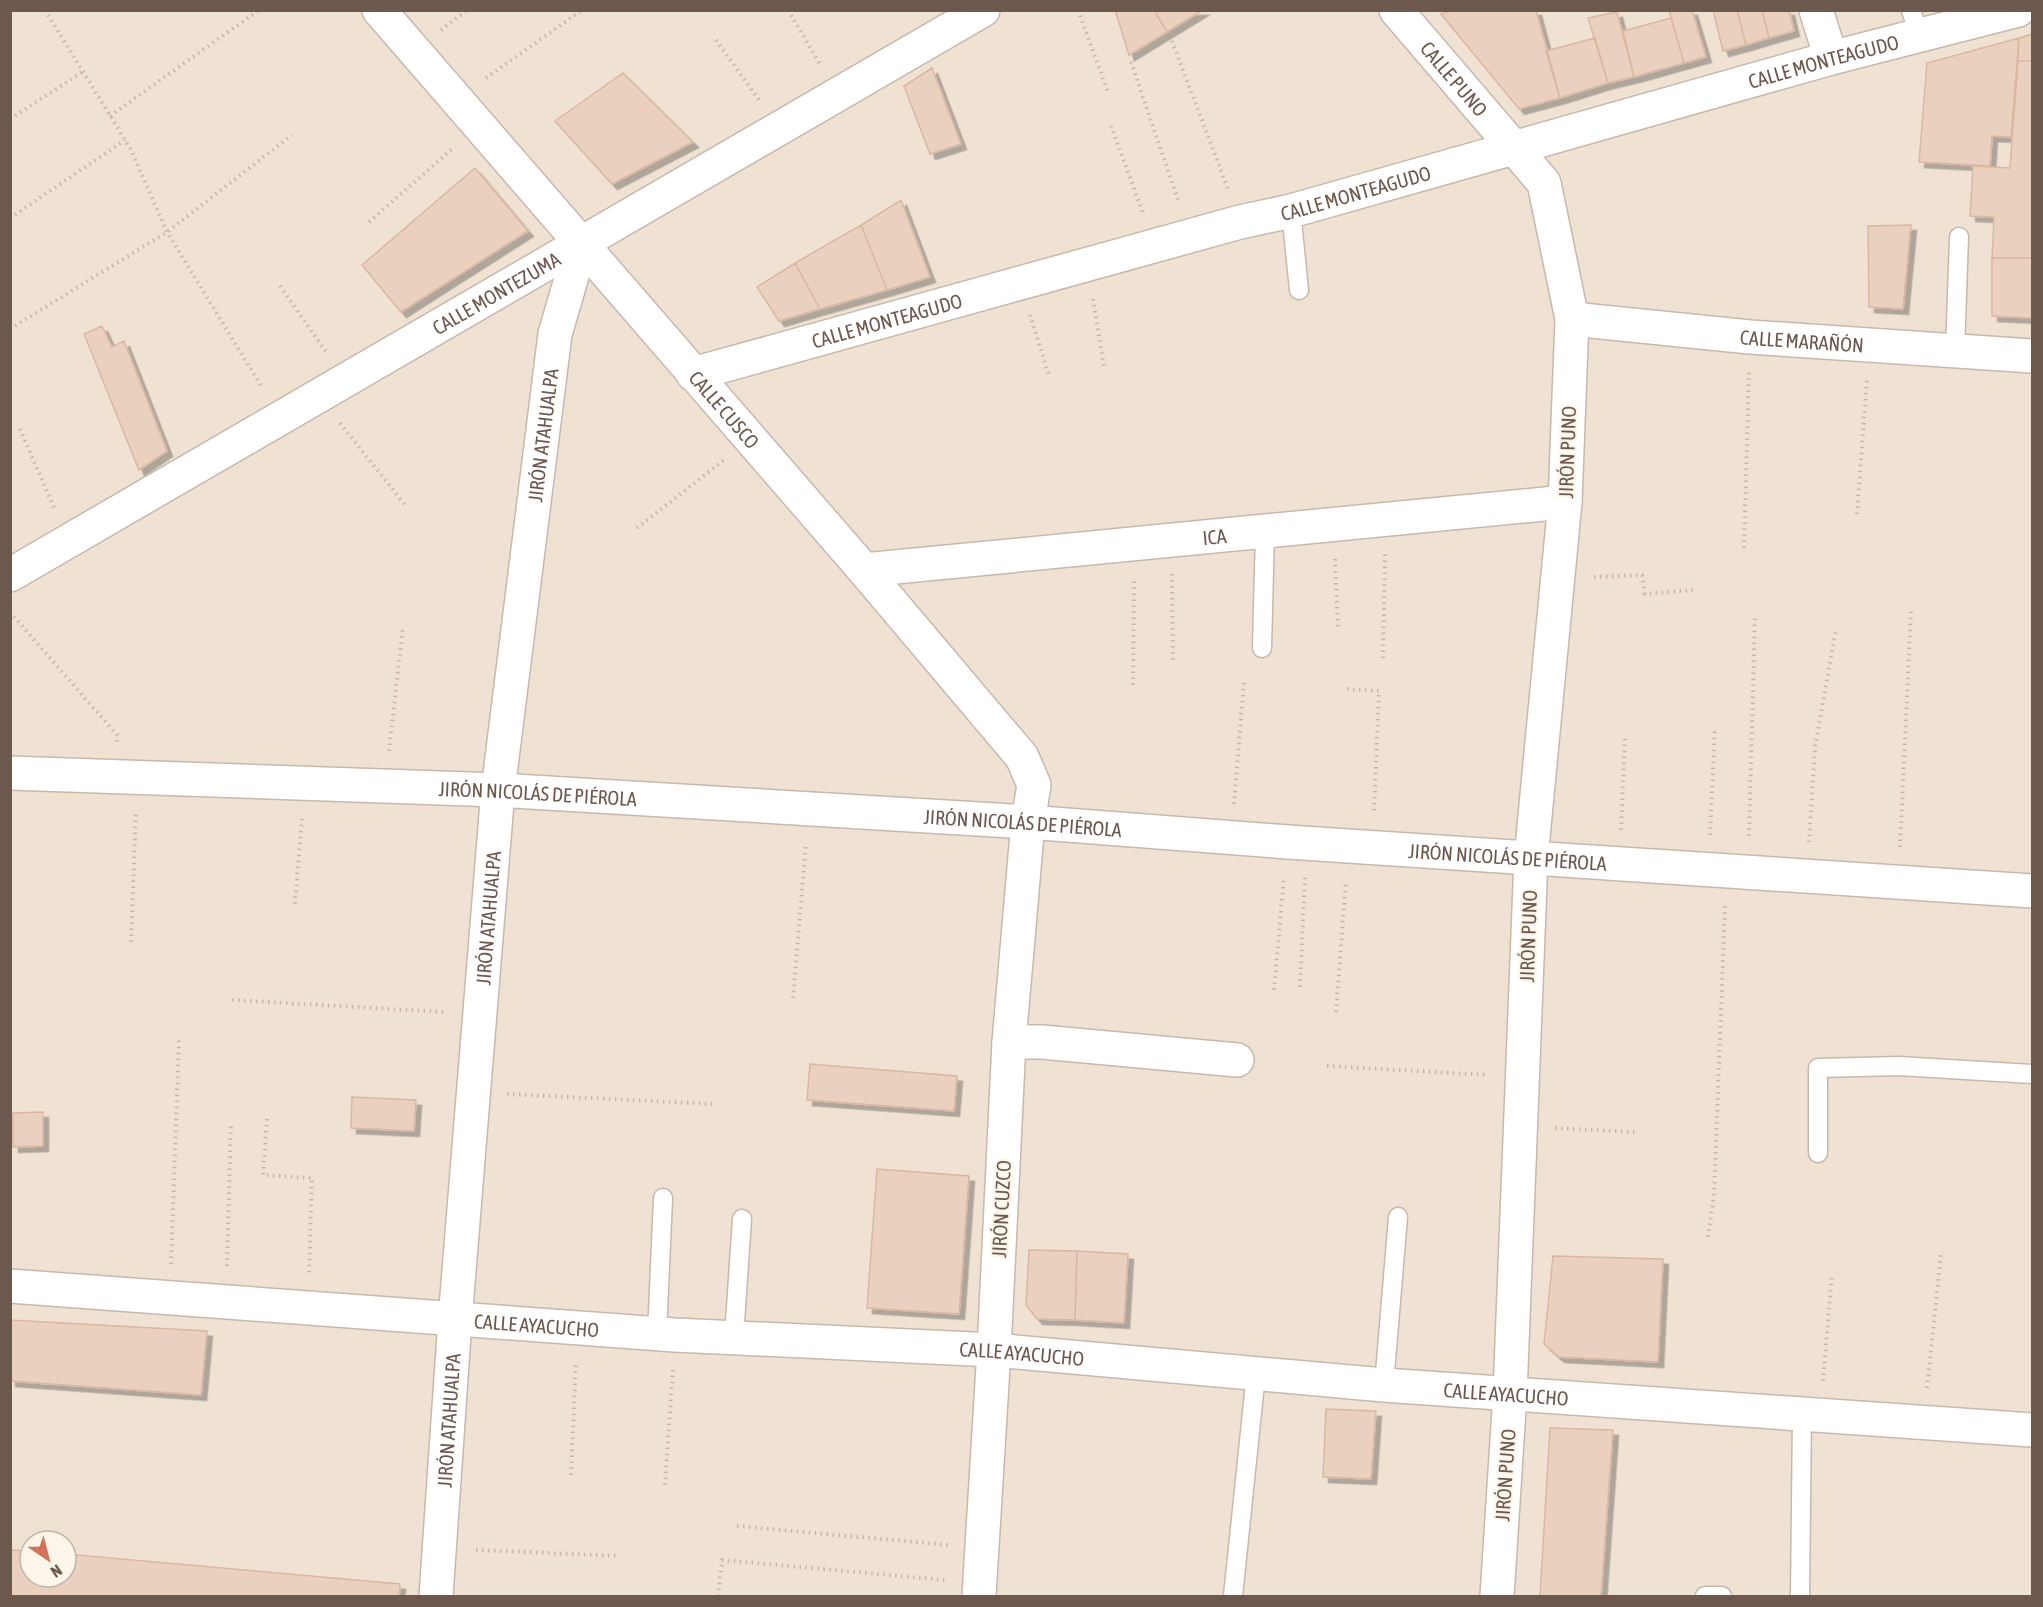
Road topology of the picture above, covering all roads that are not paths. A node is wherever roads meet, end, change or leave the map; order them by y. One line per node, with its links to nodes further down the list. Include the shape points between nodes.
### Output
1 (379, 10): 11 (street, CALLE CUSCO)
2 (983, 10): 11 (street, CALLE MONTEZUMA)
3 (1396, 10): 8 (street, CALLE PUNO)
4 (1816, 10): 7 (street)
5 (2018, 10): 6 (street, CALLE MONTEAGUDO)
6 (1915, 23): 7 (street, CALLE MONTEAGUDO)
7 (1831, 58): 8 (street, CALLE MONTEAGUDO)
8 (1513, 146): 9 (street, CALLE MONTEAGUDO); 13 (street, JIRÓN PUNO, via 1544,183)
9 (1291, 211): 12 (lane); 16 (street, CALLE MONTEAGUDO)
10 (1959, 237): 14 (lane)
11 (581, 245): 16 (street, CALLE CUSCO); 20 (street, CALLE MONTEZUMA); 23 (street, JIRÓN ATAHUALPA, via 555,334)
12 (1299, 290)
13 (1572, 319): 14 (street, CALLE MARAÑÓN, via 1750,337); 17 (street, JIRÓN PUNO)
14 (1955, 351): 15 (street, CALLE MARAÑÓN)
15 (2032, 356)
16 (693, 374): 19 (street, CALLE CUSCO)
17 (1565, 502): 18 (street, ICA); 25 (street, JIRÓN PUNO)
18 (1265, 531): 19 (street, ICA); 21 (lane)
19 (864, 570): 24 (street, CALLE CUSCO, via 1022,757 1034,785)
20 (10, 575)
21 (1262, 648)
22 (10, 773): 23 (street, JIRÓN NICOLÁS DE PIÉROLA)
23 (498, 790): 24 (street, JIRÓN NICOLÁS DE PIÉROLA); 35 (street, JIRÓN ATAHUALPA)
24 (1028, 822): 25 (street, JIRÓN NICOLÁS DE PIÉROLA); 27 (street, JIRÓN CUZCO)
25 (1531, 858): 26 (street, JIRÓN NICOLÁS DE PIÉROLA); 41 (street, JIRÓN PUNO)
26 (2032, 891)
27 (1009, 1042): 28 (street); 38 (street, JIRÓN CUZCO)
28 (1238, 1060)
29 (2032, 1074): 30 (lane, via 1899,1066 1818,1068)
30 (1818, 1153)
31 (663, 1198): 36 (lane)
32 (1398, 1217): 40 (lane)
33 (742, 1220): 37 (lane)
34 (10, 1286): 35 (street, CALLE AYACUCHO)
35 (455, 1320): 36 (street, CALLE AYACUCHO); 45 (street, JIRÓN ATAHUALPA)
36 (666, 1334): 37 (street, CALLE AYACUCHO)
37 (734, 1337): 38 (street, CALLE AYACUCHO)
38 (994, 1350): 39 (street, CALLE AYACUCHO); 44 (street, JIRÓN CUZCO)
39 (1256, 1374): 40 (street, CALLE AYACUCHO); 46 (lane)
40 (1384, 1385): 41 (street, CALLE AYACUCHO)
41 (1510, 1394): 42 (street, CALLE AYACUCHO); 47 (street, JIRÓN PUNO)
42 (1811, 1414): 43 (street, CALLE AYACUCHO); 48 (lane)
43 (2032, 1430)
44 (980, 1590)
45 (436, 1596)
46 (1233, 1596)
47 (1497, 1596)
48 (1800, 1596)

